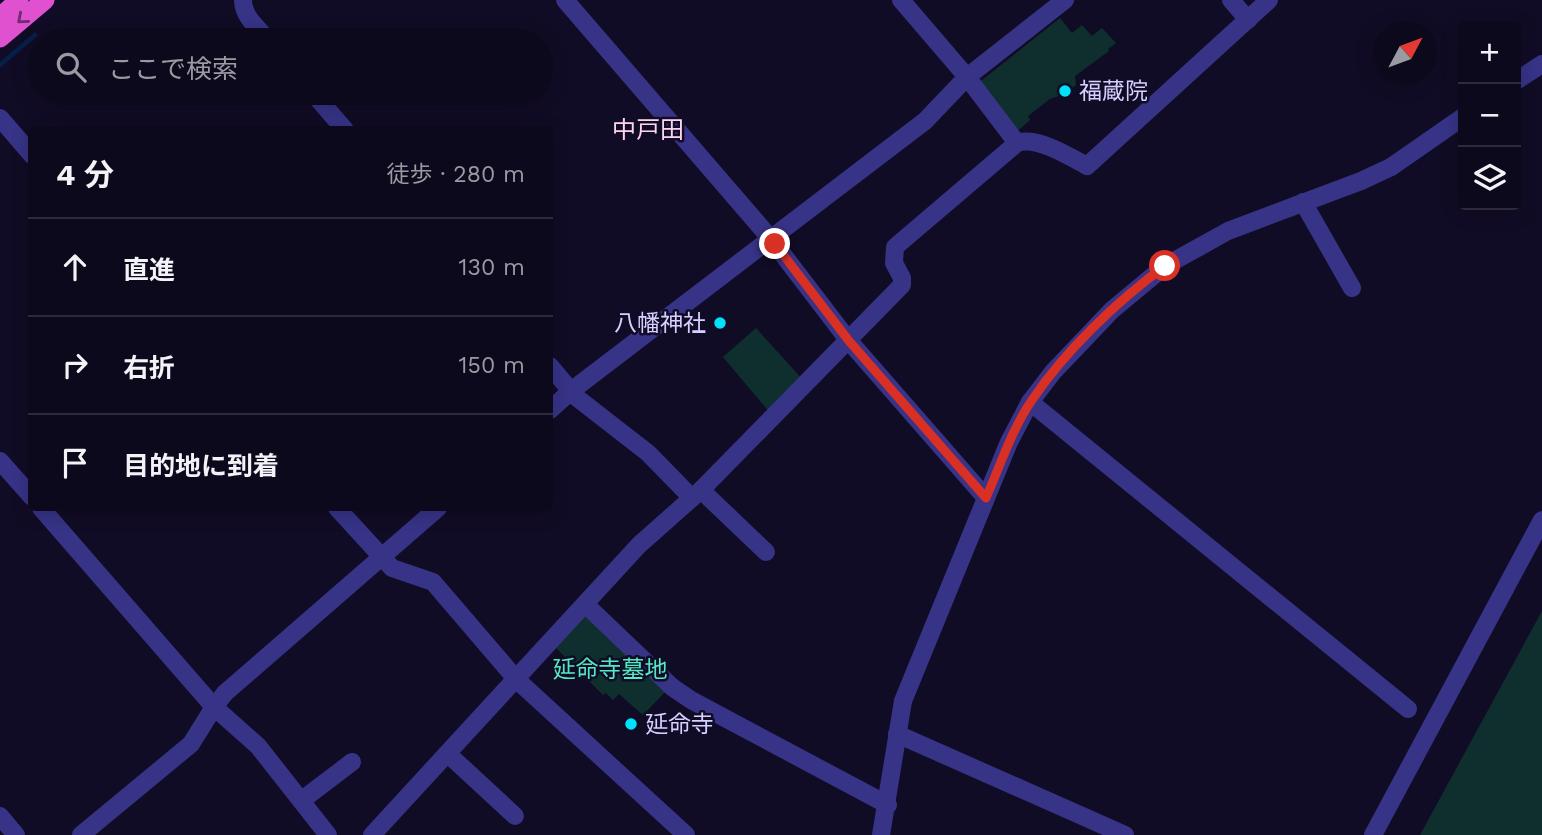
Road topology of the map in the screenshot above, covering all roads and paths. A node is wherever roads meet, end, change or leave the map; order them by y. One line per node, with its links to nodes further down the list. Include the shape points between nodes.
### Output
1 (19, 0): 9 (highway)
2 (45, 0): 12 (highway, one-way to 12)
3 (243, 0): 11 (street, via 243,8)
4 (565, 0): 23 (street)
5 (901, 0): 14 (street)
6 (1065, 0): 14 (street)
7 (1231, 0): 10 (street)
8 (1269, 0): 10 (street)
9 (0, 17)
10 (1248, 20): 20 (street, via 1087,166 1051,147)
11 (258, 28)
12 (0, 38)
13 (1542, 64): 15 (street)
14 (967, 77): 20 (street); 23 (street, via 925,121)
15 (1521, 78)
16 (323, 105): 19 (street)
17 (0, 118): 21 (street)
18 (1458, 120): 22 (street, via 1391,167)
19 (342, 126)
20 (1017, 143): 25 (street, via 895,247 894,263 902,285)
21 (28, 150)
22 (1303, 202): 24 (street, via 1338,271); 28 (street, via 1228,231 1165,266 1112,310)
23 (771, 239): 25 (street); 27 (street)
24 (1352, 288)
25 (849, 341): 32 (street); 33 (street)
26 (553, 370): 27 (street)
27 (571, 391): 29 (street); 32 (street)
28 (1030, 402): 33 (street); 43 (street)
29 (553, 407)
30 (0, 461): 31 (street)
31 (28, 492)
32 (696, 494): 38 (street); 40 (street, via 639,545)
33 (986, 498): 44 (street, via 903,701)
34 (44, 511): 42 (street)
35 (340, 511): 39 (street)
36 (435, 511): 39 (street)
37 (1542, 520): 58 (street)
38 (766, 552)
39 (381, 558): 41 (street, via 392,568 433,582); 42 (street)
40 (586, 605): 41 (street); 48 (street, via 696,704)
41 (517, 680): 45 (street); 55 (street)
42 (214, 707): 47 (street, via 258,746); 52 (street, via 191,744)
43 (1408, 709)
44 (897, 734): 48 (street); 57 (street)
45 (448, 754): 49 (street); 54 (street)
46 (352, 762): 47 (street)
47 (302, 800): 53 (street)
48 (888, 805): 56 (street)
49 (512, 808)
50 (0, 816): 51 (street)
51 (16, 835)
52 (81, 835)
53 (328, 835)
54 (372, 835)
55 (686, 835)
56 (881, 835)
57 (1125, 835)
58 (1373, 835)

